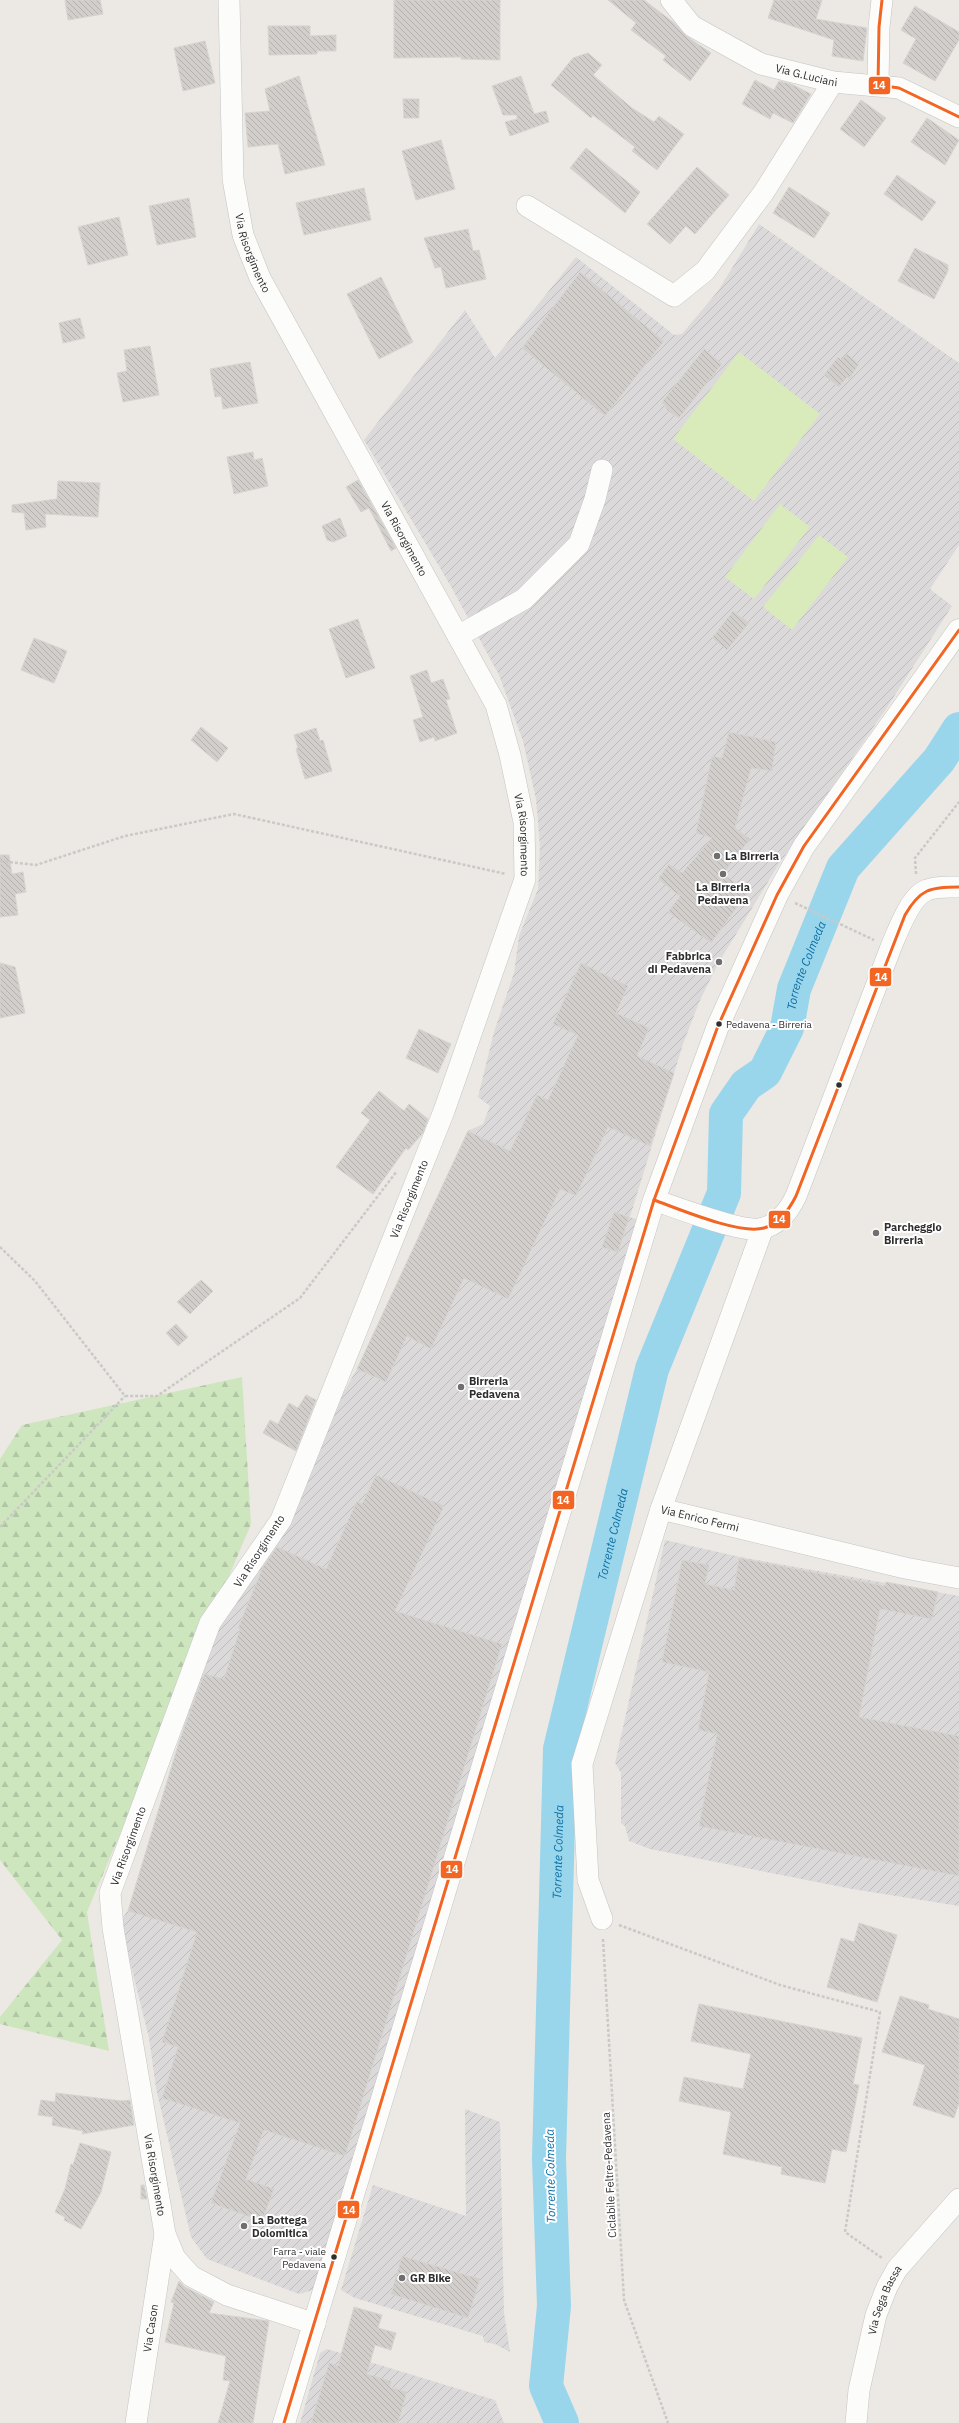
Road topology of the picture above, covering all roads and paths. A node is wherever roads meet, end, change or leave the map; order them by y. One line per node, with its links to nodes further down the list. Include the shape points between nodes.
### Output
1 (229, 0): 10 (street, Via Risorgimento, via 233,179 243,235 260,278)
2 (670, 0): 4 (street, Via G.Luciani, via 692,26 762,64)
3 (882, 0): 5 (street)
4 (833, 82): 5 (street, Via G.Luciani); 7 (street, via 755,204 705,271 674,296)
5 (878, 85): 6 (street, Via G.Luciani, via 899,88)
6 (959, 117)
7 (527, 206)
8 (602, 470): 10 (street, via 579,544 524,599)
9 (959, 630): 15 (main road, via 804,846)
10 (458, 636): 13 (street, Via Risorgimento, via 498,712 524,822)
11 (959, 802): 16 (path, via 915,858)
12 (0, 861): 13 (path, via 36,865 125,836 234,814)
13 (524, 878): 28 (street, Via Risorgimento, via 444,1111 281,1520 210,1623 110,1893 113,1928)
14 (959, 887): 16 (street, via 936,888)
15 (777, 895): 17 (path); 19 (main road, via 718,1026)
16 (919, 895): 17 (street, via 906,914)
17 (891, 947): 20 (street, via 796,1196 782,1218)
18 (401, 1167): 22 (path, via 300,1298 157,1396)
19 (654, 1200): 20 (street); 30 (main road)
20 (754, 1228): 23 (street, Via Enrico Fermi)
21 (0, 1247): 22 (path, via 35,1281)
22 (125, 1396): 24 (path)
23 (661, 1510): 25 (street, Via Enrico Fermi, via 905,1568); 26 (street, via 582,1764 588,1880)
24 (0, 1527)
25 (959, 1578)
26 (602, 1919): 29 (path, via 780,1985 880,2012 845,2232); 33 (path, Ciclabile Feltre-Pedavena, via 624,2300)
27 (959, 2199): 29 (street, Via Sega Bassa)
28 (165, 2234): 30 (street, Via Risorgimento, via 175,2258 191,2276 227,2295); 31 (street, Via Cason)
29 (897, 2269): 34 (street, Via Sega Bassa, via 876,2315 859,2390)
30 (315, 2324): 32 (main road)
31 (136, 2423)
32 (284, 2423)
33 (668, 2423)
34 (856, 2423)

